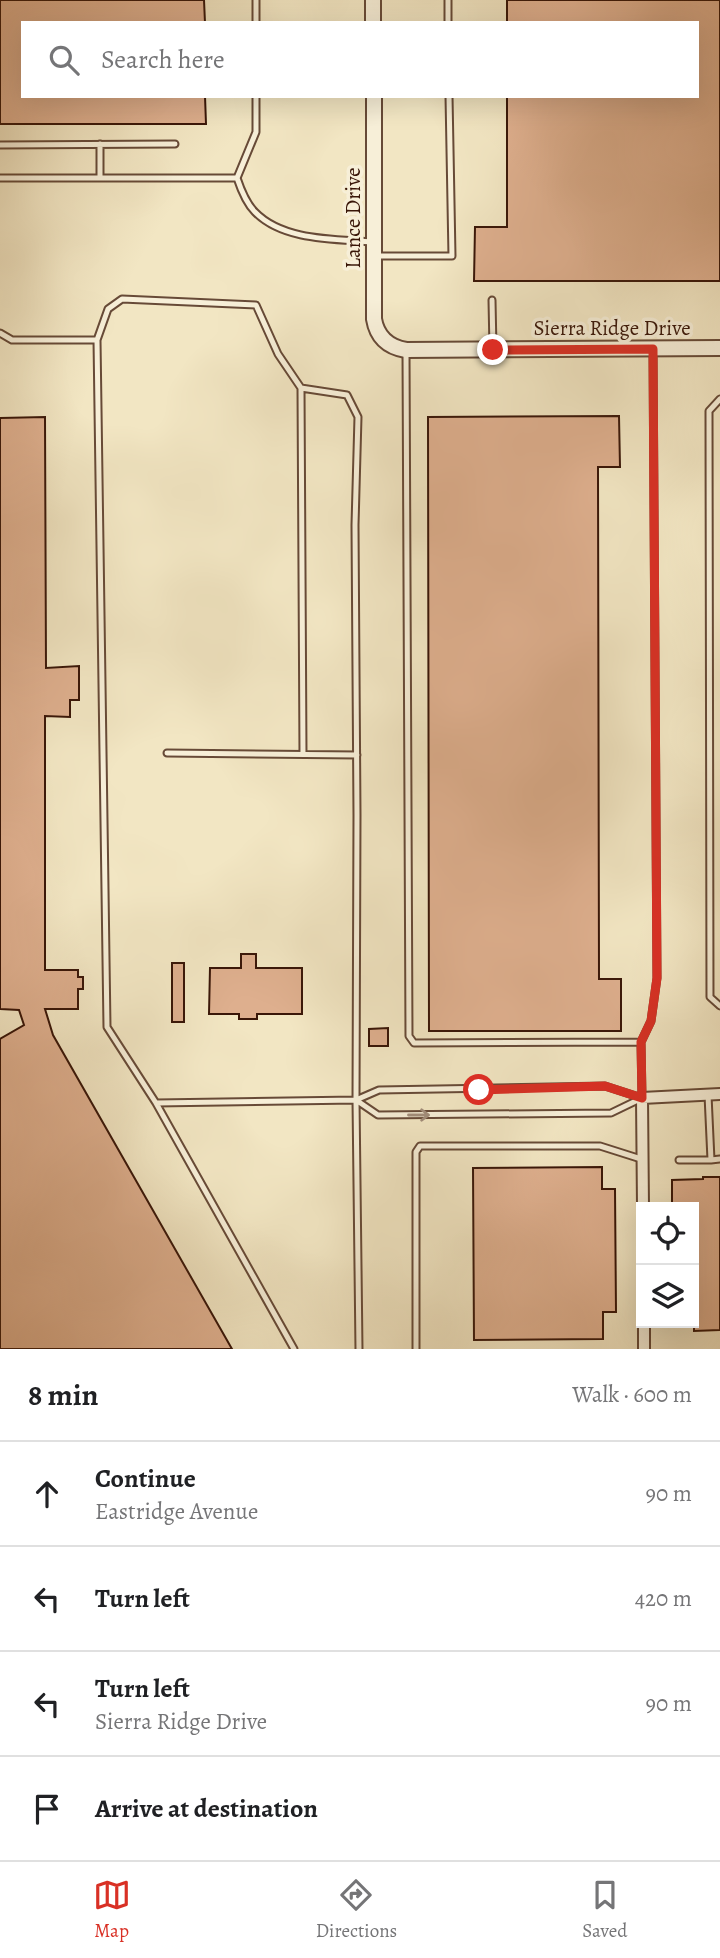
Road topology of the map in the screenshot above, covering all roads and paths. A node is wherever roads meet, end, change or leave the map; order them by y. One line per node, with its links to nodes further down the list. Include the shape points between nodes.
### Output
1 (256, 0): 4 (lane)
2 (373, 0): 5 (street)
3 (447, 0): 6 (lane)
4 (256, 21)
5 (373, 21)
6 (448, 21)
7 (256, 98): 15 (lane, via 256,132)
8 (373, 98): 16 (street, Lance Drive)
9 (449, 98): 16 (lane, via 452,256)
10 (100, 144): 11 (lane); 12 (lane); 14 (lane)
11 (175, 144)
12 (0, 145)
13 (0, 178): 14 (lane)
14 (100, 178): 15 (lane)
15 (237, 178): 16 (lane, via 244,197 270,224)
16 (374, 249): 19 (street, Lance Drive, via 374,319)
17 (492, 300): 24 (lane)
18 (0, 334): 20 (lane, via 12,340)
19 (381, 338): 23 (street, Sierra Ridge Drive)
20 (97, 340): 25 (lane, via 108,309 122,299 256,305 278,355); 35 (lane, via 107,1027)
21 (720, 348): 22 (street, Sierra Ridge Drive)
22 (653, 349): 24 (street, Sierra Ridge Drive); 31 (lane, via 657,978 651,1021)
23 (406, 350): 24 (street, Sierra Ridge Drive); 31 (lane, via 409,1036 414,1043)
24 (493, 350)
25 (301, 388): 28 (lane); 29 (lane, via 347,395 358,417)
26 (720, 399): 30 (lane, via 709,411 710,997)
27 (167, 753): 28 (lane)
28 (303, 754): 29 (lane)
29 (357, 755): 34 (lane)
30 (720, 1006)
31 (641, 1042): 33 (lane)
32 (714, 1094): 33 (street); 39 (lane)
33 (642, 1098): 34 (lane, via 605,1086 379,1090); 34 (lane, one-way to 33, via 378,1115 611,1113); 36 (street)
34 (356, 1100): 35 (lane); 43 (lane)
35 (156, 1103): 42 (lane)
36 (642, 1159): 40 (street); 44 (lane, via 600,1146 420,1146 416,1152)
37 (720, 1159): 39 (lane)
38 (679, 1160): 39 (lane)
39 (711, 1160)
40 (643, 1202)
41 (644, 1328): 45 (street)
42 (294, 1349)
43 (359, 1349)
44 (416, 1349)
45 (644, 1349)

